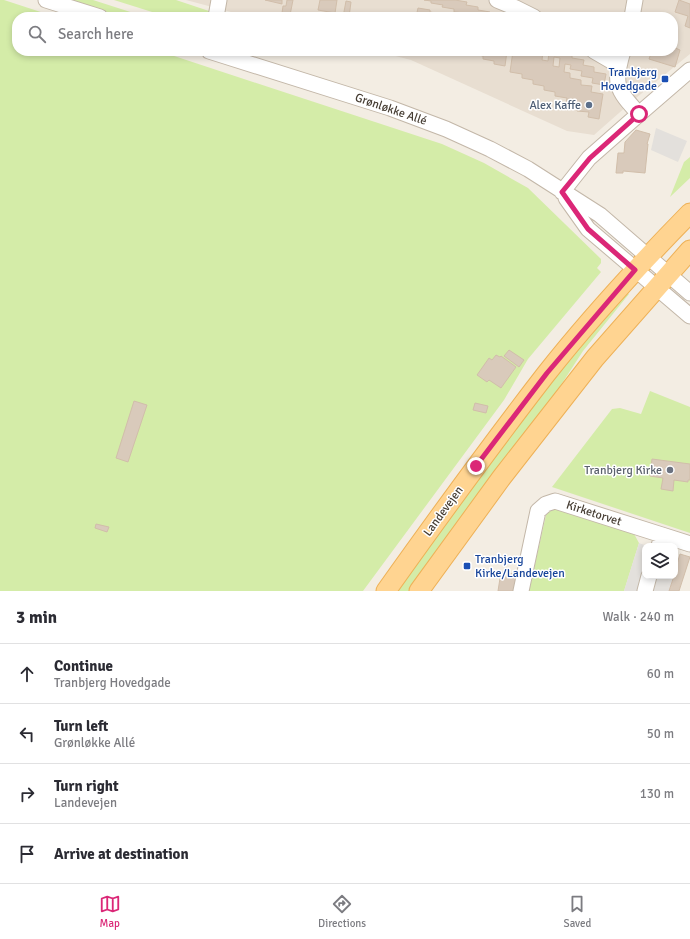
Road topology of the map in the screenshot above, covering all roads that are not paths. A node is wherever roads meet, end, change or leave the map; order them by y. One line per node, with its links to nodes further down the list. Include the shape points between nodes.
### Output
1 (46, 0): 5 (street)
2 (218, 0): 6 (street)
3 (497, 0): 7 (street)
4 (635, 0): 8 (street)
5 (84, 12)
6 (217, 12)
7 (524, 12)
8 (633, 12)
9 (225, 56): 13 (street, Grønløkke Allé, via 390,108 446,129 490,149)
10 (621, 58): 12 (street, via 617,83 620,92)
11 (690, 70): 12 (street)
12 (639, 114): 13 (street, via 590,158)
13 (562, 192): 16 (street, Grønløkke Allé, via 600,215)
14 (690, 213): 16 (main road, Landevejen)
15 (690, 250): 17 (main road)
16 (642, 263): 17 (street, Grønløkke Allé); 23 (main road, Landevejen, via 547,373)
17 (662, 281): 18 (street); 19 (street); 24 (main road, via 595,358 521,452)
18 (690, 293)
19 (690, 316)
20 (660, 541): 21 (street, Kirketorvet); 25 (street, Kirketorvet, via 555,501 546,504 538,511)
21 (690, 544)
22 (649, 579): 26 (street)
23 (386, 591)
24 (419, 591)
25 (521, 591)
26 (645, 591)

